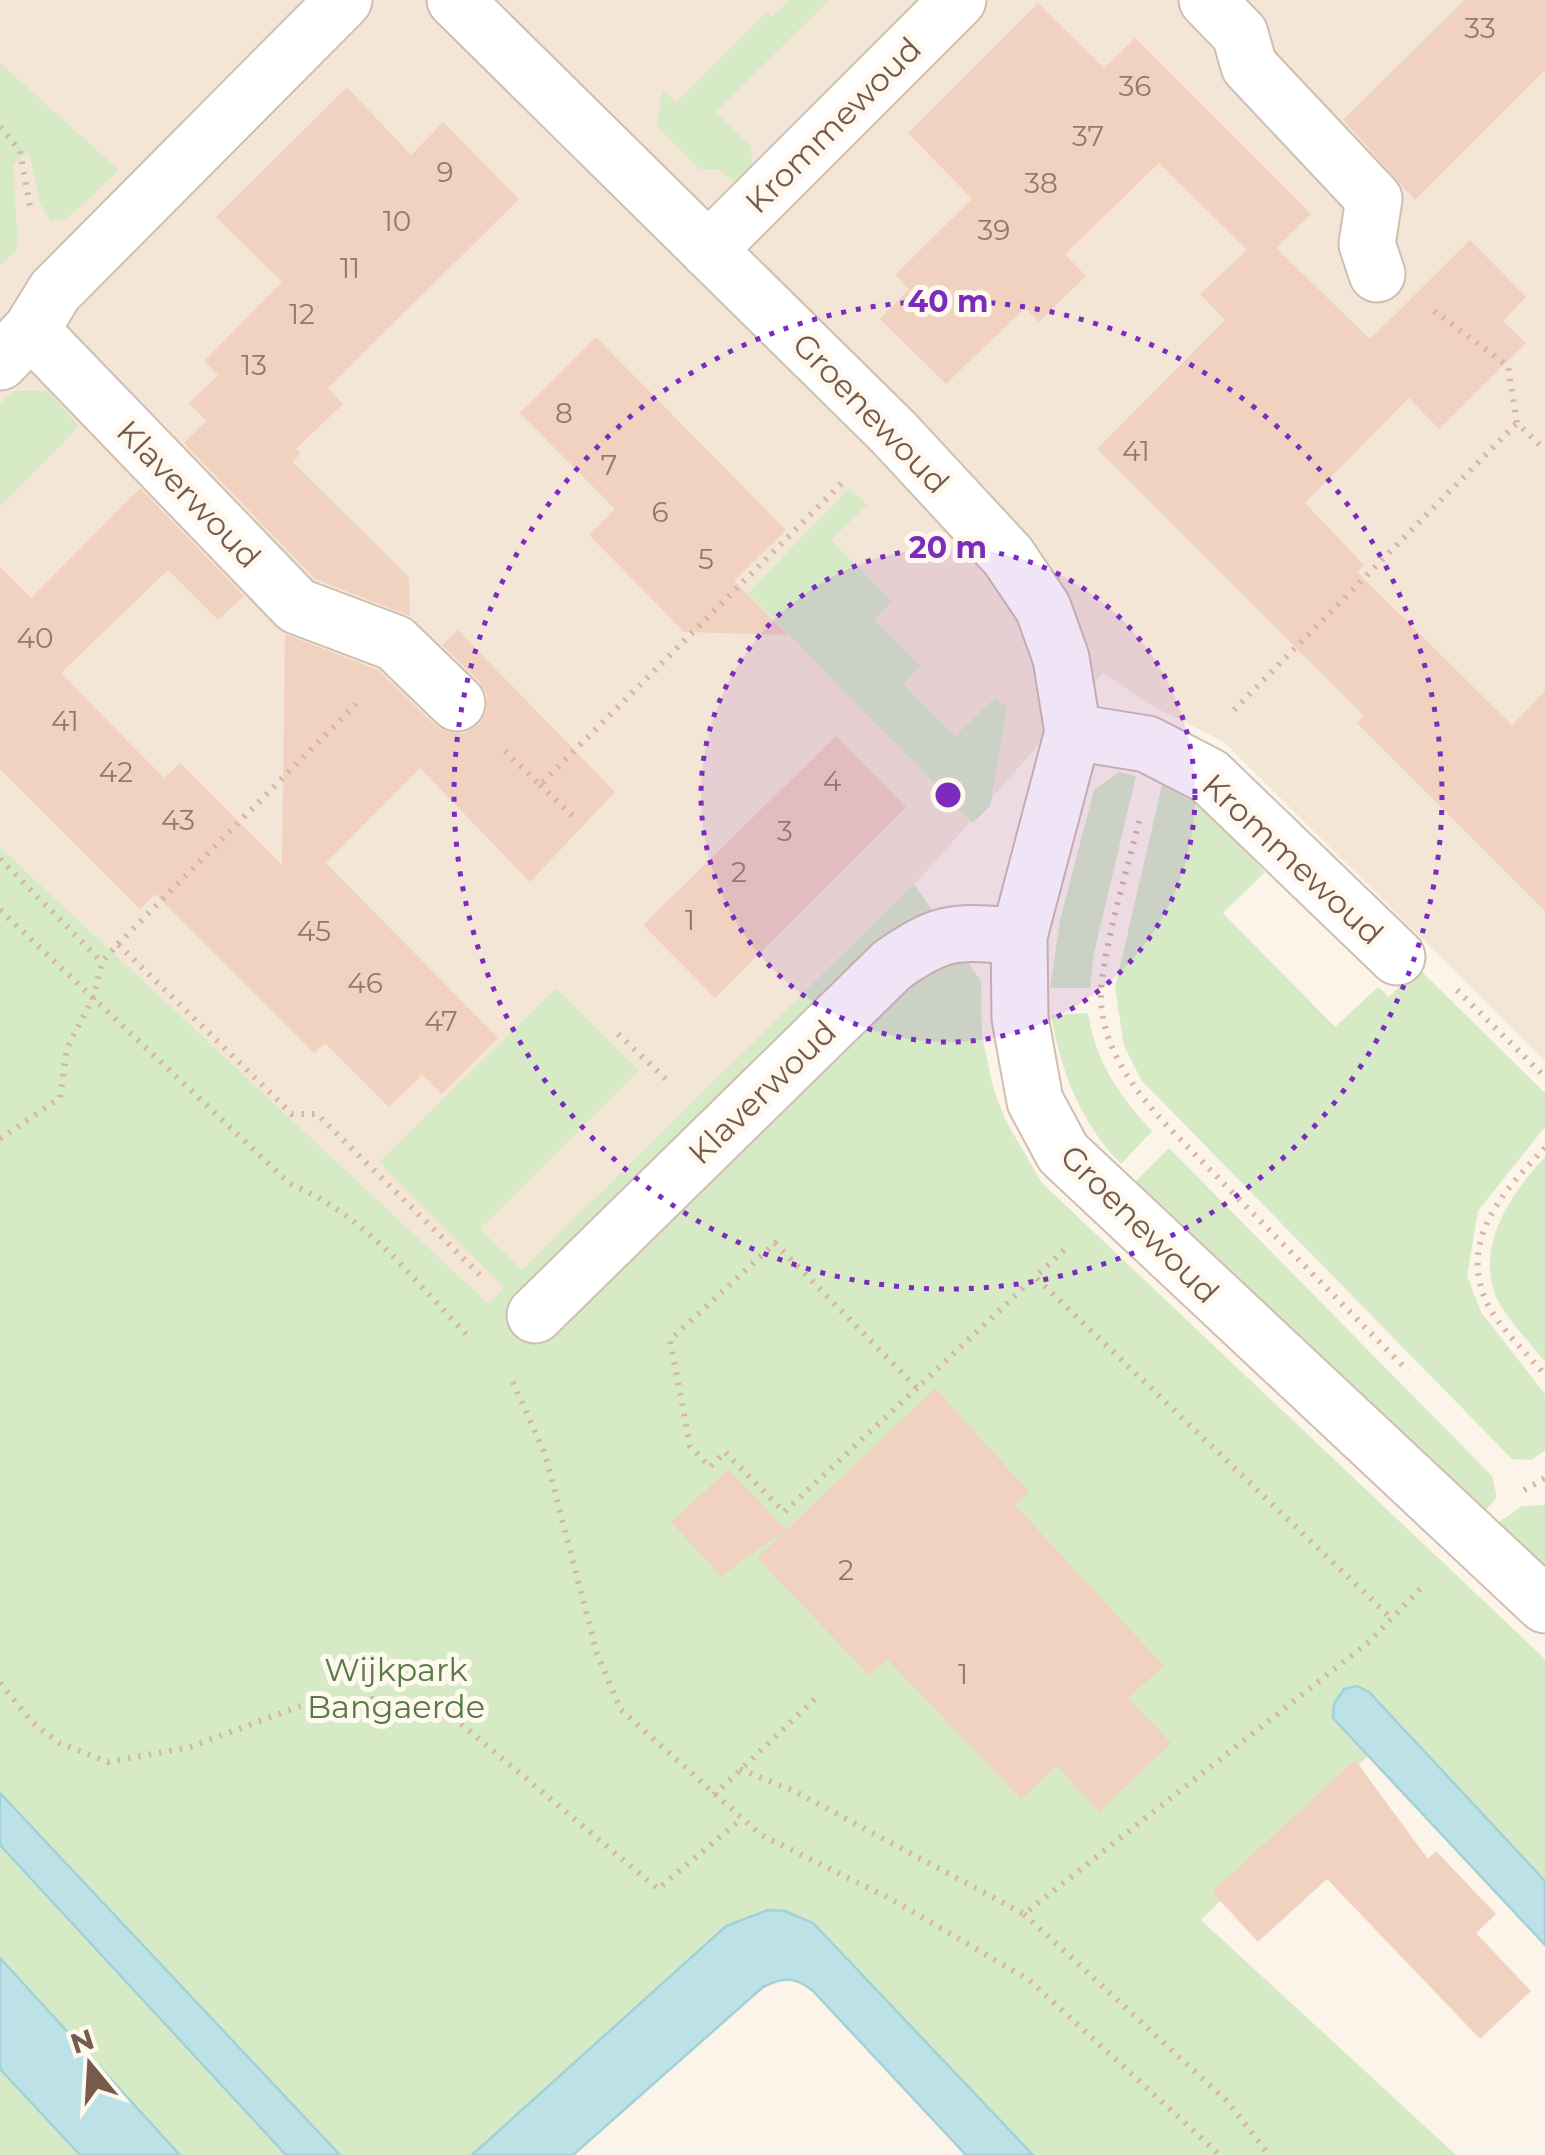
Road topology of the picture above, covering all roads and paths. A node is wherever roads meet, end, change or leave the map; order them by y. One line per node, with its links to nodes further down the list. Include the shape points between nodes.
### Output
1 (344, 0): 7 (street, Klaverwoud)
2 (454, 0): 6 (street, Groenewoud)
3 (958, 0): 6 (street, Krommewoud)
4 (1207, 0): 8 (street, via 1240,34 1249,66 1374,199 1367,244)
5 (0, 127): 7 (path, via 20,152 40,238)
6 (708, 250): 11 (street, Groenewoud)
7 (77, 269): 9 (street, Klaverwoud)
8 (1378, 274): 10 (path, via 1508,366)
9 (9, 351): 13 (street, Klaverwoud, via 297,606 395,642)
10 (1517, 422): 12 (path); 16 (path)
11 (893, 432): 15 (street, Groenewoud, via 1008,556 1043,608 1061,658); 17 (path)
12 (1545, 450)
13 (406, 653): 14 (street, Klaverwoud); 22 (path)
14 (457, 704): 17 (path)
15 (1072, 732): 16 (street, Krommewoud); 21 (street, Groenewoud)
16 (1169, 755): 23 (street, Krommewoud, via 1209,776); 27 (path, via 1100,1002 1117,1060)
17 (540, 785): 18 (path)
18 (575, 818)
19 (0, 860): 24 (path)
20 (0, 910): 25 (path)
21 (1018, 936): 30 (street, Groenewoud, via 1020,1018 1035,1101 1063,1153); 32 (street, Klaverwoud, via 951,932 921,944)
22 (118, 944): 24 (path); 32 (path, via 292,1114 317,1114)
23 (1397, 957): 26 (path, via 1428,962)
24 (102, 962): 25 (path)
25 (93, 998): 28 (path, via 67,1048 60,1098); 33 (path, via 290,1184 359,1222)
26 (1545, 1077)
27 (1170, 1129): 30 (path, via 1127,1172); 36 (path)
28 (0, 1139)
29 (1545, 1148): 35 (path, via 1492,1207 1478,1259 1488,1305)
30 (1112, 1203): 31 (path); 40 (street, Groenewoud)
31 (1035, 1278): 37 (path); 42 (path)
32 (515, 1302)
33 (478, 1348)
34 (504, 1374): 46 (path, via 517,1386 545,1454 597,1654 620,1710)
35 (1545, 1375)
36 (1414, 1378)
37 (917, 1388): 37 (path, via 775,1243 670,1340 690,1446 710,1467 725,1452 784,1512)
38 (1511, 1476): 39 (path)
39 (1524, 1490)
40 (1471, 1536): 41 (street, Groenewoud); 42 (path)
41 (1545, 1604)
42 (1392, 1618): 48 (path)
43 (0, 1683): 47 (path, via 59,1743 108,1762 190,1747 310,1702 373,1699 454,1718 658,1888)
44 (820, 1694): 45 (path)
45 (740, 1769): 46 (path); 48 (path)
46 (714, 1795): 47 (path)
47 (742, 1820): 49 (path, via 1029,1980)
48 (1024, 1914): 50 (path, via 1228,2102)
49 (1220, 2155)
50 (1269, 2155)

